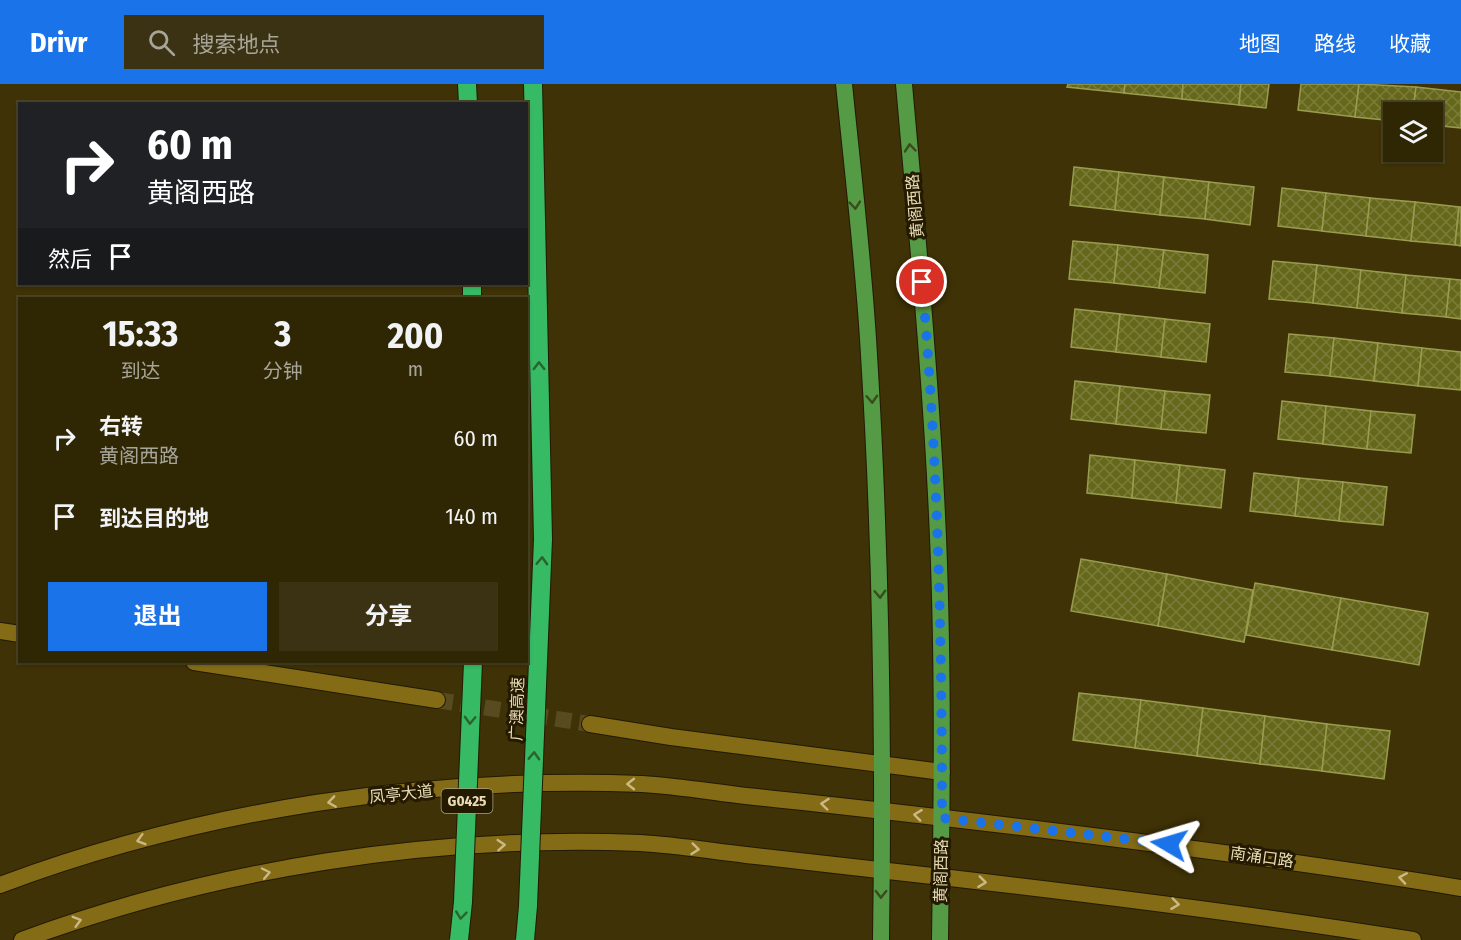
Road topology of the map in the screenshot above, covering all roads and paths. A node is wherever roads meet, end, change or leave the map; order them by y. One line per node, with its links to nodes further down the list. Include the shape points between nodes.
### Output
1 (467, 84): 5 (highway)
2 (533, 84): 23 (highway, 广澳高速, one-way to 2, bridge, via 543,538)
3 (844, 84): 12 (main road, one-way to 12, via 871,386)
4 (904, 84): 13 (main road, 黄阁西路, one-way to 4, via 936,486)
5 (468, 102)
6 (0, 631): 7 (main road)
7 (18, 634)
8 (200, 663): 10 (main road)
9 (473, 663): 22 (highway, G0425, one-way to 22, bridge)
10 (437, 700)
11 (590, 724): 12 (main road)
12 (883, 764): 13 (main road); 14 (main road)
13 (942, 772): 15 (main road, 黄阁西路)
14 (883, 811): 15 (main road, 南涌口路, one-way to 14); 16 (main road); 18 (main road, 凤亭大道, one-way to 18, via 645,784 522,784 400,792 279,809 160,835)
15 (942, 818): 17 (main road, 黄阁西路); 19 (main road, 南涌口路, one-way to 15, via 1190,847)
16 (882, 870): 17 (main road); 21 (main road, one-way to 16, via 175,892 290,867 407,851 524,843 643,843); 24 (main road, one-way to 24)
17 (941, 877): 20 (main road, one-way to 20, via 1183,905); 25 (main road, 黄阁西路)
18 (0, 885)
19 (1461, 888)
20 (1323, 933): 26 (main road)
21 (21, 940)
22 (459, 940)
23 (525, 940)
24 (881, 940)
25 (940, 940)
26 (1413, 940)

